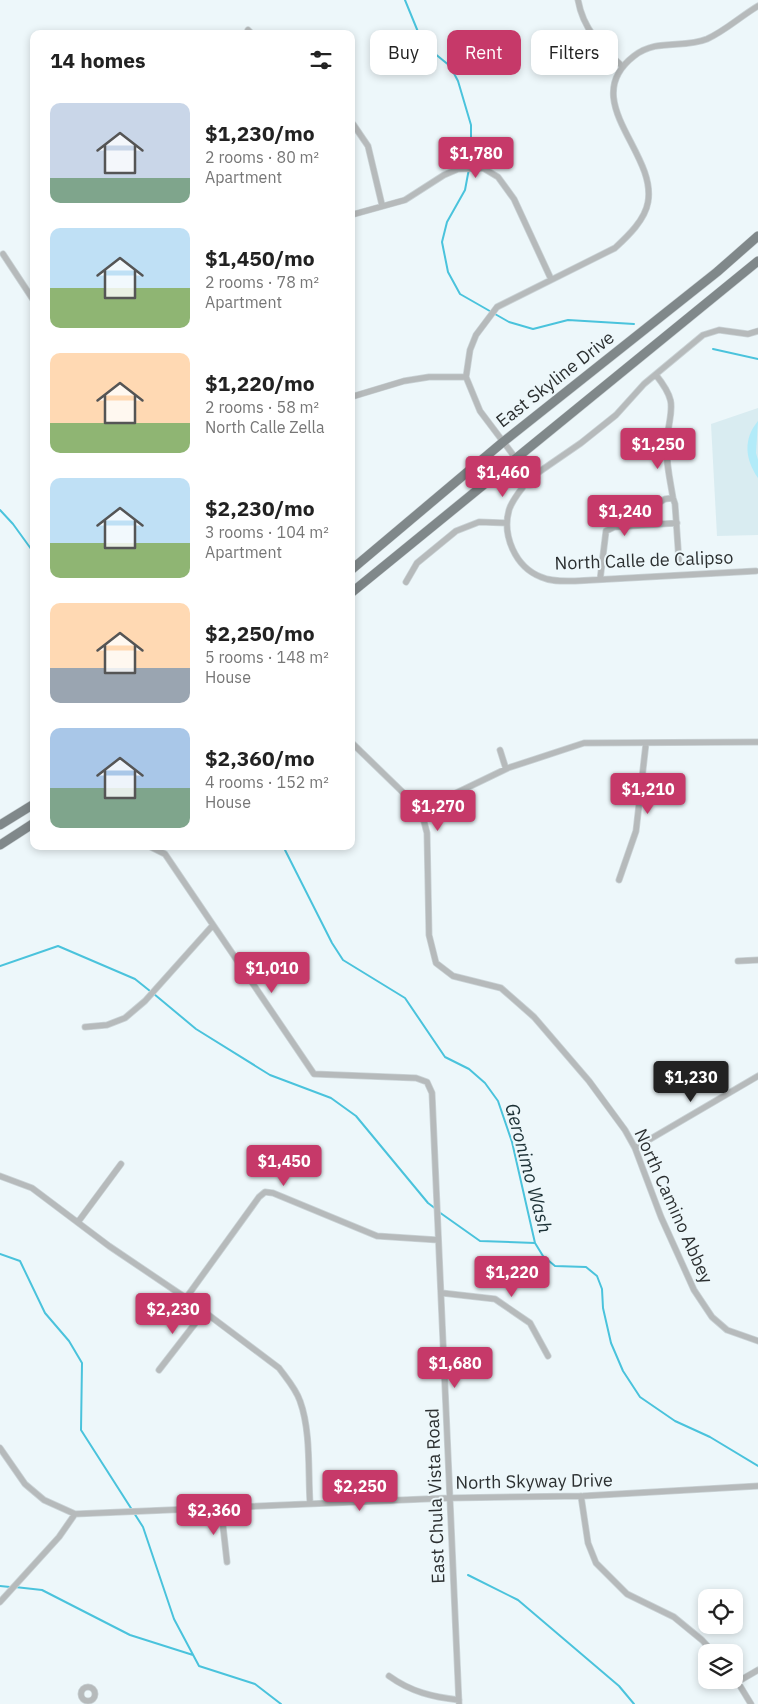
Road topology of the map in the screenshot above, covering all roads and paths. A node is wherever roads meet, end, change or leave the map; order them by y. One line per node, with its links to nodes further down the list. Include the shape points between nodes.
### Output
1 (578, 0): 3 (street, via 586,28)
2 (758, 6): 3 (street, via 706,39 649,48)
3 (622, 66): 10 (street, via 613,95 617,114 644,167 648,203 630,235 616,248)
4 (355, 127): 5 (street, via 368,146)
5 (382, 205): 6 (street); 10 (street, via 405,200 458,169 483,168 498,177 514,199)
6 (355, 214)
7 (758, 236): 16 (main road, East Skyline Drive)
8 (4, 254): 11 (street)
9 (758, 260): 17 (main road, East Skyline Drive)
10 (551, 279): 14 (street, via 497,307 487,317 470,350)
11 (30, 295)
12 (758, 331): 13 (street, via 748,334 711,331)
13 (656, 374): 19 (street, via 616,415); 21 (street, via 669,394 671,404 667,456)
14 (466, 377): 15 (street, via 404,380); 16 (street, via 480,411)
15 (355, 397)
16 (502, 442): 17 (street); 26 (main road, East Skyline Drive)
17 (516, 459): 18 (street); 30 (main road, East Skyline Drive)
18 (526, 472): 19 (street); 20 (street, via 523,478)
19 (536, 474): 20 (street, via 534,484)
20 (526, 483): 22 (street, via 510,508)
21 (673, 498): 23 (street); 24 (street, via 665,499 628,521)
22 (507, 523): 28 (street, North Calle de Calipso, via 511,547 532,574 555,581); 29 (street, via 479,522 456,531 417,563)
23 (677, 523): 24 (street); 25 (street)
24 (626, 526): 28 (street, via 606,531)
25 (679, 562)
26 (355, 567)
27 (756, 571): 28 (street, North Calle de Calipso)
28 (600, 580)
29 (406, 582)
30 (355, 590)
31 (758, 742): 32 (street)
32 (646, 743): 35 (street, via 584,743); 42 (street, via 636,832)
33 (355, 746): 37 (street)
34 (500, 750): 35 (street)
35 (506, 769): 37 (street)
36 (30, 806): 38 (main road)
37 (421, 810): 48 (street, North Camino Abbey, via 427,833 429,935 436,963 453,976 501,988 534,1018 589,1082 625,1130)
38 (0, 825)
39 (30, 826): 40 (main road)
40 (0, 845)
41 (157, 850): 43 (street, via 165,854)
42 (619, 880)
43 (213, 925): 46 (street, via 145,1001 125,1018 107,1025); 52 (street, East Chula Vista Road, via 314,1074 416,1078 427,1082 433,1102)
44 (758, 960): 45 (street)
45 (738, 961)
46 (85, 1027)
47 (758, 1076): 48 (street)
48 (634, 1148): 56 (street, North Camino Abbey, via 694,1290 712,1318 727,1330)
49 (121, 1164): 51 (street)
50 (0, 1176): 51 (street, via 32,1188)
51 (78, 1222): 54 (street)
52 (438, 1240): 53 (street, East Chula Vista Road); 54 (street, via 377,1236 265,1192)
53 (442, 1293): 57 (street, via 495,1299 530,1323); 62 (street, East Chula Vista Road)
54 (186, 1298): 55 (street)
55 (204, 1312): 58 (street); 63 (street, via 279,1368 291,1383 305,1419)
56 (758, 1341)
57 (548, 1356)
58 (159, 1370)
59 (0, 1448): 65 (street, North Skyway Drive, via 25,1484 44,1500)
60 (758, 1486): 61 (street, North Skyway Drive)
61 (580, 1496): 62 (street, North Skyway Drive); 68 (street, via 588,1543 596,1563 627,1594 674,1617)
62 (449, 1498): 63 (street, North Skyway Drive); 73 (street, East Chula Vista Road)
63 (310, 1503): 64 (street, North Skyway Drive)
64 (221, 1508): 65 (street, North Skyway Drive); 66 (street)
65 (75, 1514): 67 (street)
66 (227, 1562)
67 (0, 1602)
68 (706, 1644)
69 (758, 1670): 71 (street)
70 (389, 1676): 73 (street, East Chula Vista Road, via 404,1687)
71 (743, 1679)
72 (743, 1689): 74 (street)
73 (459, 1702)
74 (751, 1704)

